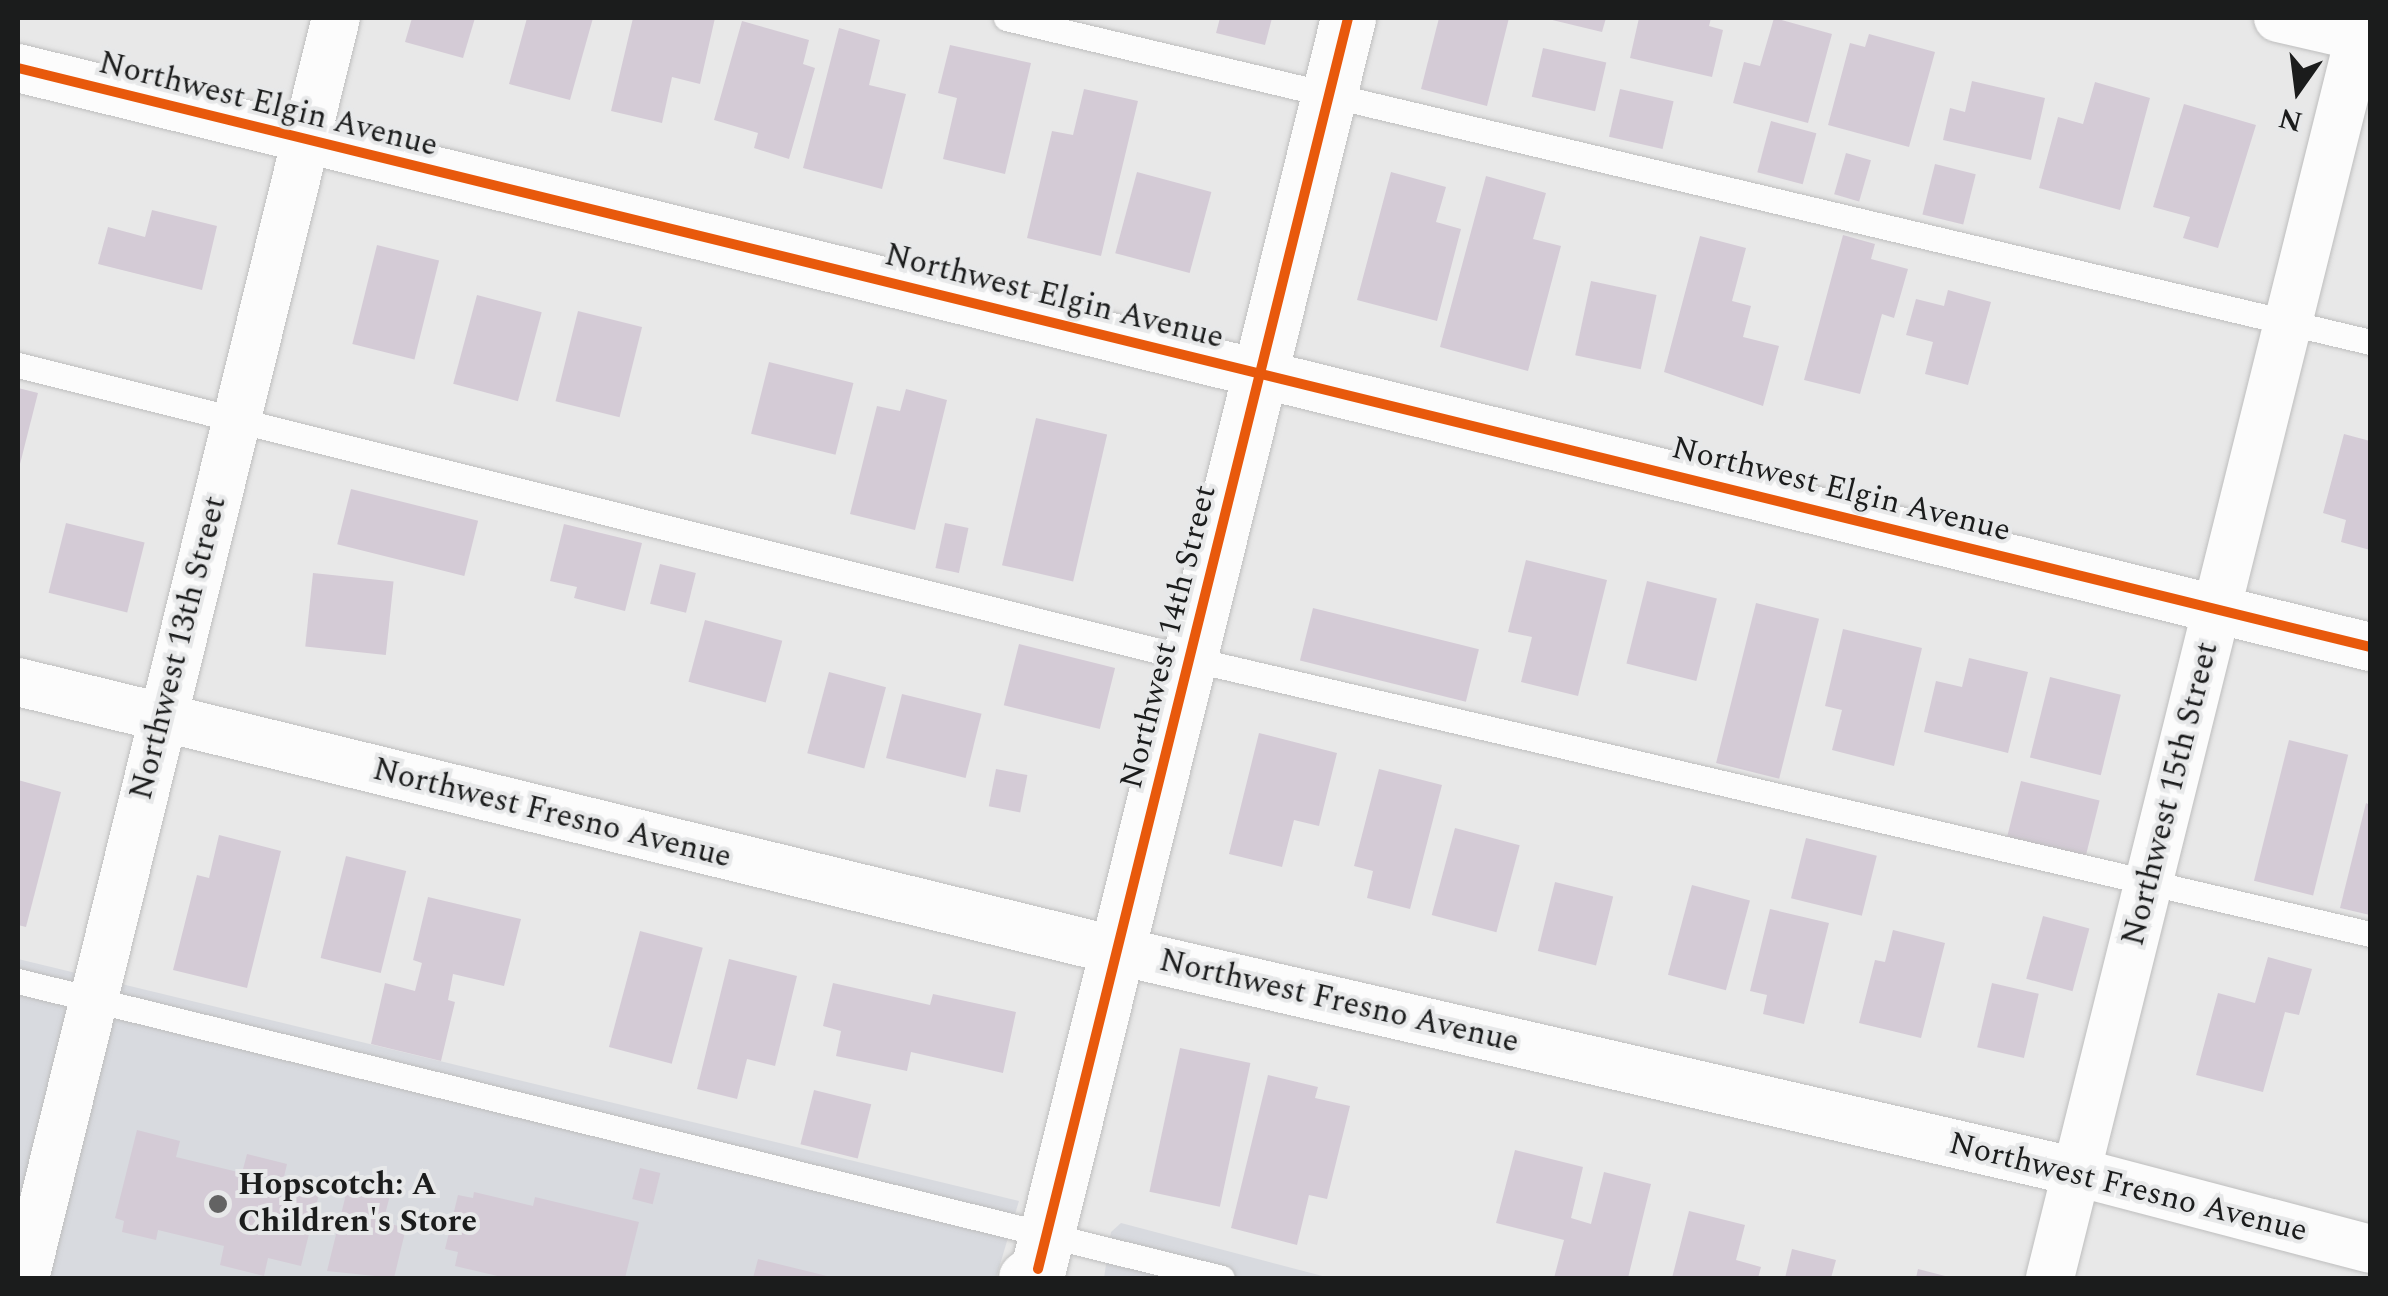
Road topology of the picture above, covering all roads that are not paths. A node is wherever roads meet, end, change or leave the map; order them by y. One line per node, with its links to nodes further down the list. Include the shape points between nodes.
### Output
1 (336, 18): 8 (street, Northwest 13th Street)
2 (1006, 18): 7 (lane)
3 (1348, 18): 7 (street, Northwest 14th Street)
4 (2278, 18): 5 (street)
5 (2365, 31): 9 (street, Northwest 15th Street)
6 (18, 68): 8 (street, Northwest Elgin Avenue)
7 (1330, 91): 9 (lane); 12 (street, Northwest 14th Street)
8 (306, 142): 12 (street, Northwest Elgin Avenue); 13 (street, Northwest 13th Street)
9 (2288, 321): 10 (lane); 14 (street, Northwest 15th Street)
10 (2370, 342)
11 (18, 364): 13 (lane)
12 (1261, 372): 14 (street, Northwest Elgin Avenue); 16 (street, Northwest 14th Street)
13 (233, 423): 16 (lane); 18 (street, Northwest 13th Street)
14 (2217, 609): 15 (street, Northwest Elgin Avenue); 19 (street, Northwest 15th Street)
15 (2370, 647)
16 (1191, 659): 19 (lane); 21 (street, Northwest 14th Street)
17 (18, 682): 18 (street, Northwest Fresno Avenue)
18 (161, 720): 21 (street, Northwest Fresno Avenue); 23 (street, Northwest 13th Street)
19 (2150, 877): 20 (lane); 24 (street, Northwest 15th Street)
20 (2370, 934)
21 (1114, 950): 24 (street, Northwest Fresno Avenue); 26 (street, Northwest 14th Street)
22 (18, 981): 23 (lane)
23 (93, 1000): 26 (lane); 27 (street, Northwest 13th Street)
24 (2077, 1172): 25 (street, Northwest Fresno Avenue); 29 (street, Northwest 15th Street)
25 (2370, 1249)
26 (1038, 1266): 28 (lane)
27 (25, 1278)
28 (1222, 1278)
29 (2050, 1278)

